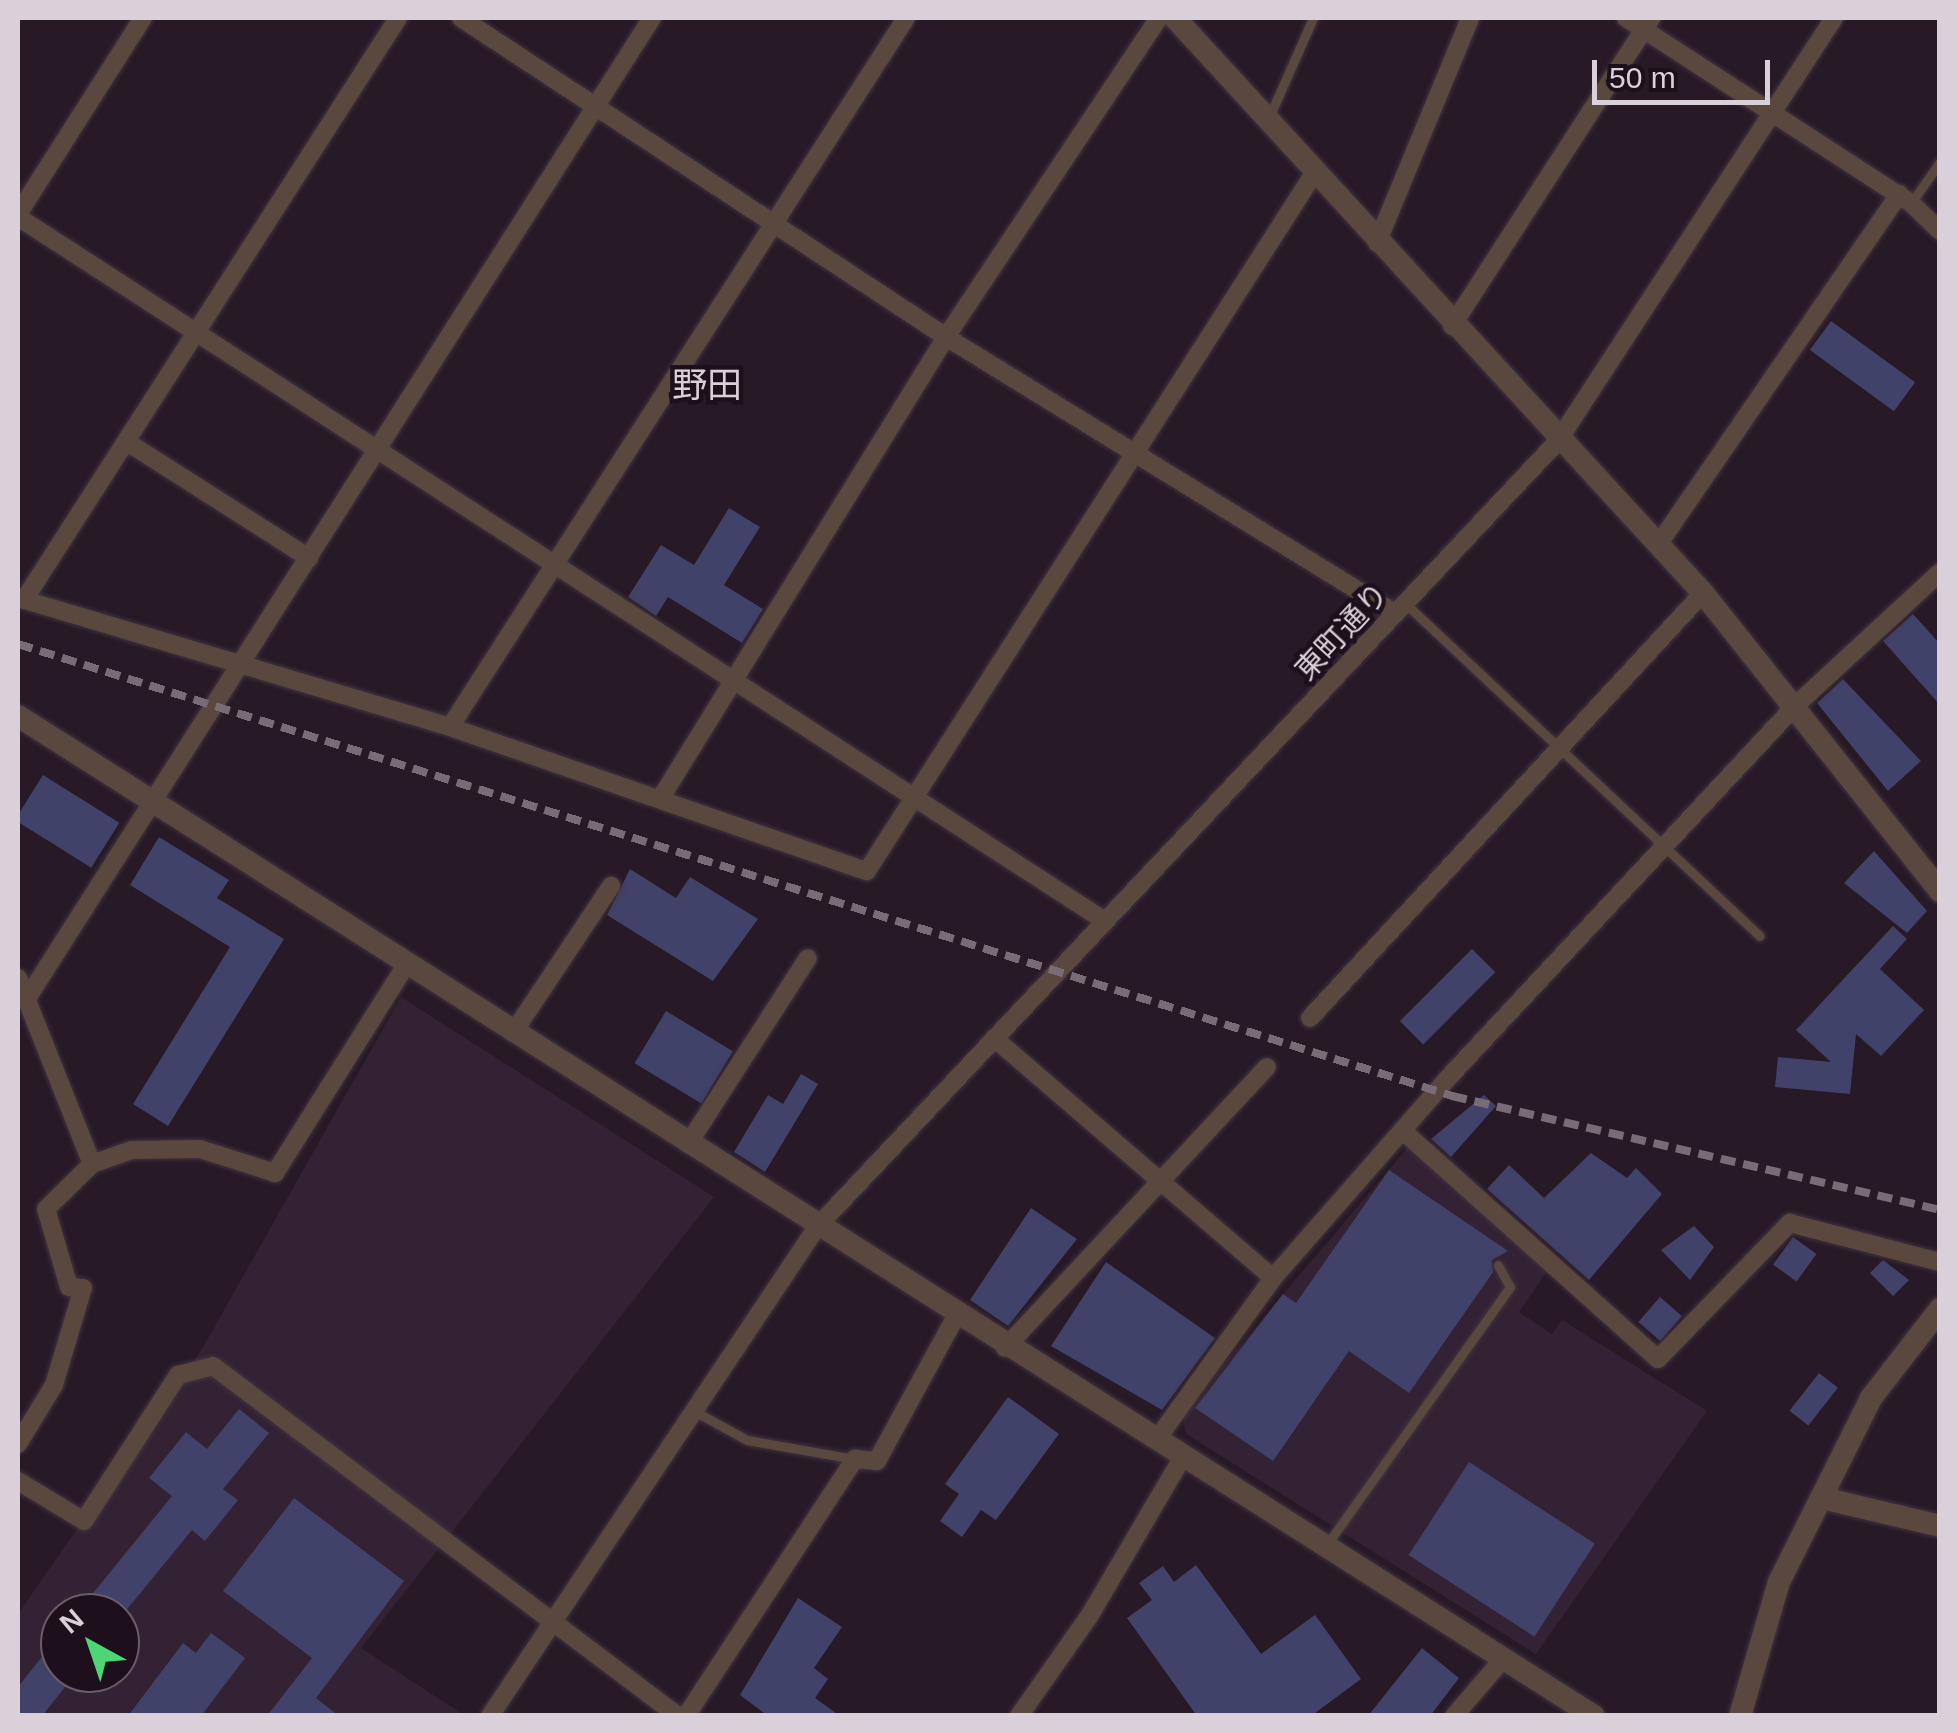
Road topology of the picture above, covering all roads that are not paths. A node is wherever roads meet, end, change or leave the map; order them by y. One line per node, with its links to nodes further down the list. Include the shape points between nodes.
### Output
1 (143, 18): 19 (street)
2 (398, 18): 24 (street)
3 (461, 18): 13 (street)
4 (652, 18): 13 (street)
5 (906, 18): 20 (street)
6 (1159, 18): 25 (street)
7 (1175, 18): 15 (street)
8 (1314, 18): 15 (lane)
9 (1626, 18): 12 (street)
10 (1834, 18): 14 (street, 東町通り)
11 (1462, 21): 22 (street)
12 (1648, 23): 14 (street); 23 (street)
13 (597, 104): 20 (street); 29 (street)
14 (1773, 111): 18 (street); 26 (street, 東町通り)
15 (1266, 122): 17 (street)
16 (1940, 162): 18 (lane)
17 (1313, 175): 22 (street); 28 (street)
18 (1905, 198): 21 (street); 30 (street)
19 (18, 216): 24 (street)
20 (776, 218): 25 (street); 32 (street)
21 (1940, 231)
22 (1377, 243): 23 (street)
23 (1452, 326): 26 (street)
24 (198, 334): 27 (street); 29 (street)
25 (946, 337): 28 (street); 38 (street)
26 (1558, 440): 30 (street); 36 (street, 東町通り)
27 (127, 442): 31 (street); 35 (street)
28 (1138, 449): 36 (street); 43 (street)
29 (380, 452): 31 (street); 32 (street)
30 (1658, 546): 34 (street)
31 (309, 558): 37 (street)
32 (550, 562): 38 (street); 41 (street)
33 (1940, 572): 39 (street)
34 (1703, 593): 39 (street); 42 (street)
35 (21, 599): 37 (street)
36 (1401, 610): 42 (lane); 49 (street, 東町通り)
37 (240, 660): 41 (street); 45 (street)
38 (733, 680): 43 (street); 44 (street)
39 (1795, 706): 46 (street); 48 (street)
40 (18, 716): 45 (street)
41 (450, 727): 44 (street)
42 (1558, 747): 46 (lane); 55 (street)
43 (910, 795): 44 (street, via 866,872); 49 (street)
44 (662, 796)
45 (152, 800): 52 (street); 54 (street)
46 (1664, 848): 50 (lane); 59 (street)
47 (610, 886): 56 (street)
48 (1940, 891)
49 (1105, 921): 57 (street, 東町通り)
50 (1759, 936)
51 (808, 958): 60 (street)
52 (406, 965): 56 (street); 61 (street, via 275,1172 162,1146)
53 (18, 978): 54 (street)
54 (28, 997): 61 (street)
55 (1310, 1018)
56 (514, 1033): 60 (street)
57 (994, 1038): 62 (street); 63 (street, 東町通り)
58 (1266, 1067): 62 (street)
59 (1403, 1131): 64 (street, via 1658,1360 1790,1223); 66 (street)
60 (688, 1144): 63 (street)
61 (92, 1164): 72 (street, via 46,1209 70,1286 83,1288 54,1386)
62 (1161, 1181): 66 (street); 69 (street)
63 (818, 1226): 68 (street); 70 (street, 東町通り)
64 (1940, 1262)
65 (1498, 1264): 78 (lane, via 1510,1287)
66 (1273, 1278): 71 (street)
67 (1940, 1309): 76 (street, via 1871,1398)
68 (956, 1316): 69 (street); 74 (street, via 877,1460)
69 (1005, 1348): 71 (street)
70 (694, 1411): 74 (lane, via 747,1440); 79 (street, 東町通り)
71 (1157, 1438): 73 (street)
72 (18, 1444)
73 (1184, 1455): 78 (street); 84 (street)
74 (856, 1459): 83 (street)
75 (18, 1481): 79 (street, via 84,1521 178,1375 213,1366)
76 (1822, 1498): 77 (street); 87 (street, via 1763,1620)
77 (1940, 1526)
78 (1326, 1546): 80 (street)
79 (552, 1624): 81 (street, 東町通り); 82 (street)
80 (1503, 1659): 85 (street); 86 (street)
81 (490, 1716)
82 (678, 1716)
83 (686, 1716)
84 (1019, 1716)
85 (1454, 1716)
86 (1594, 1716)
87 (1740, 1716)

